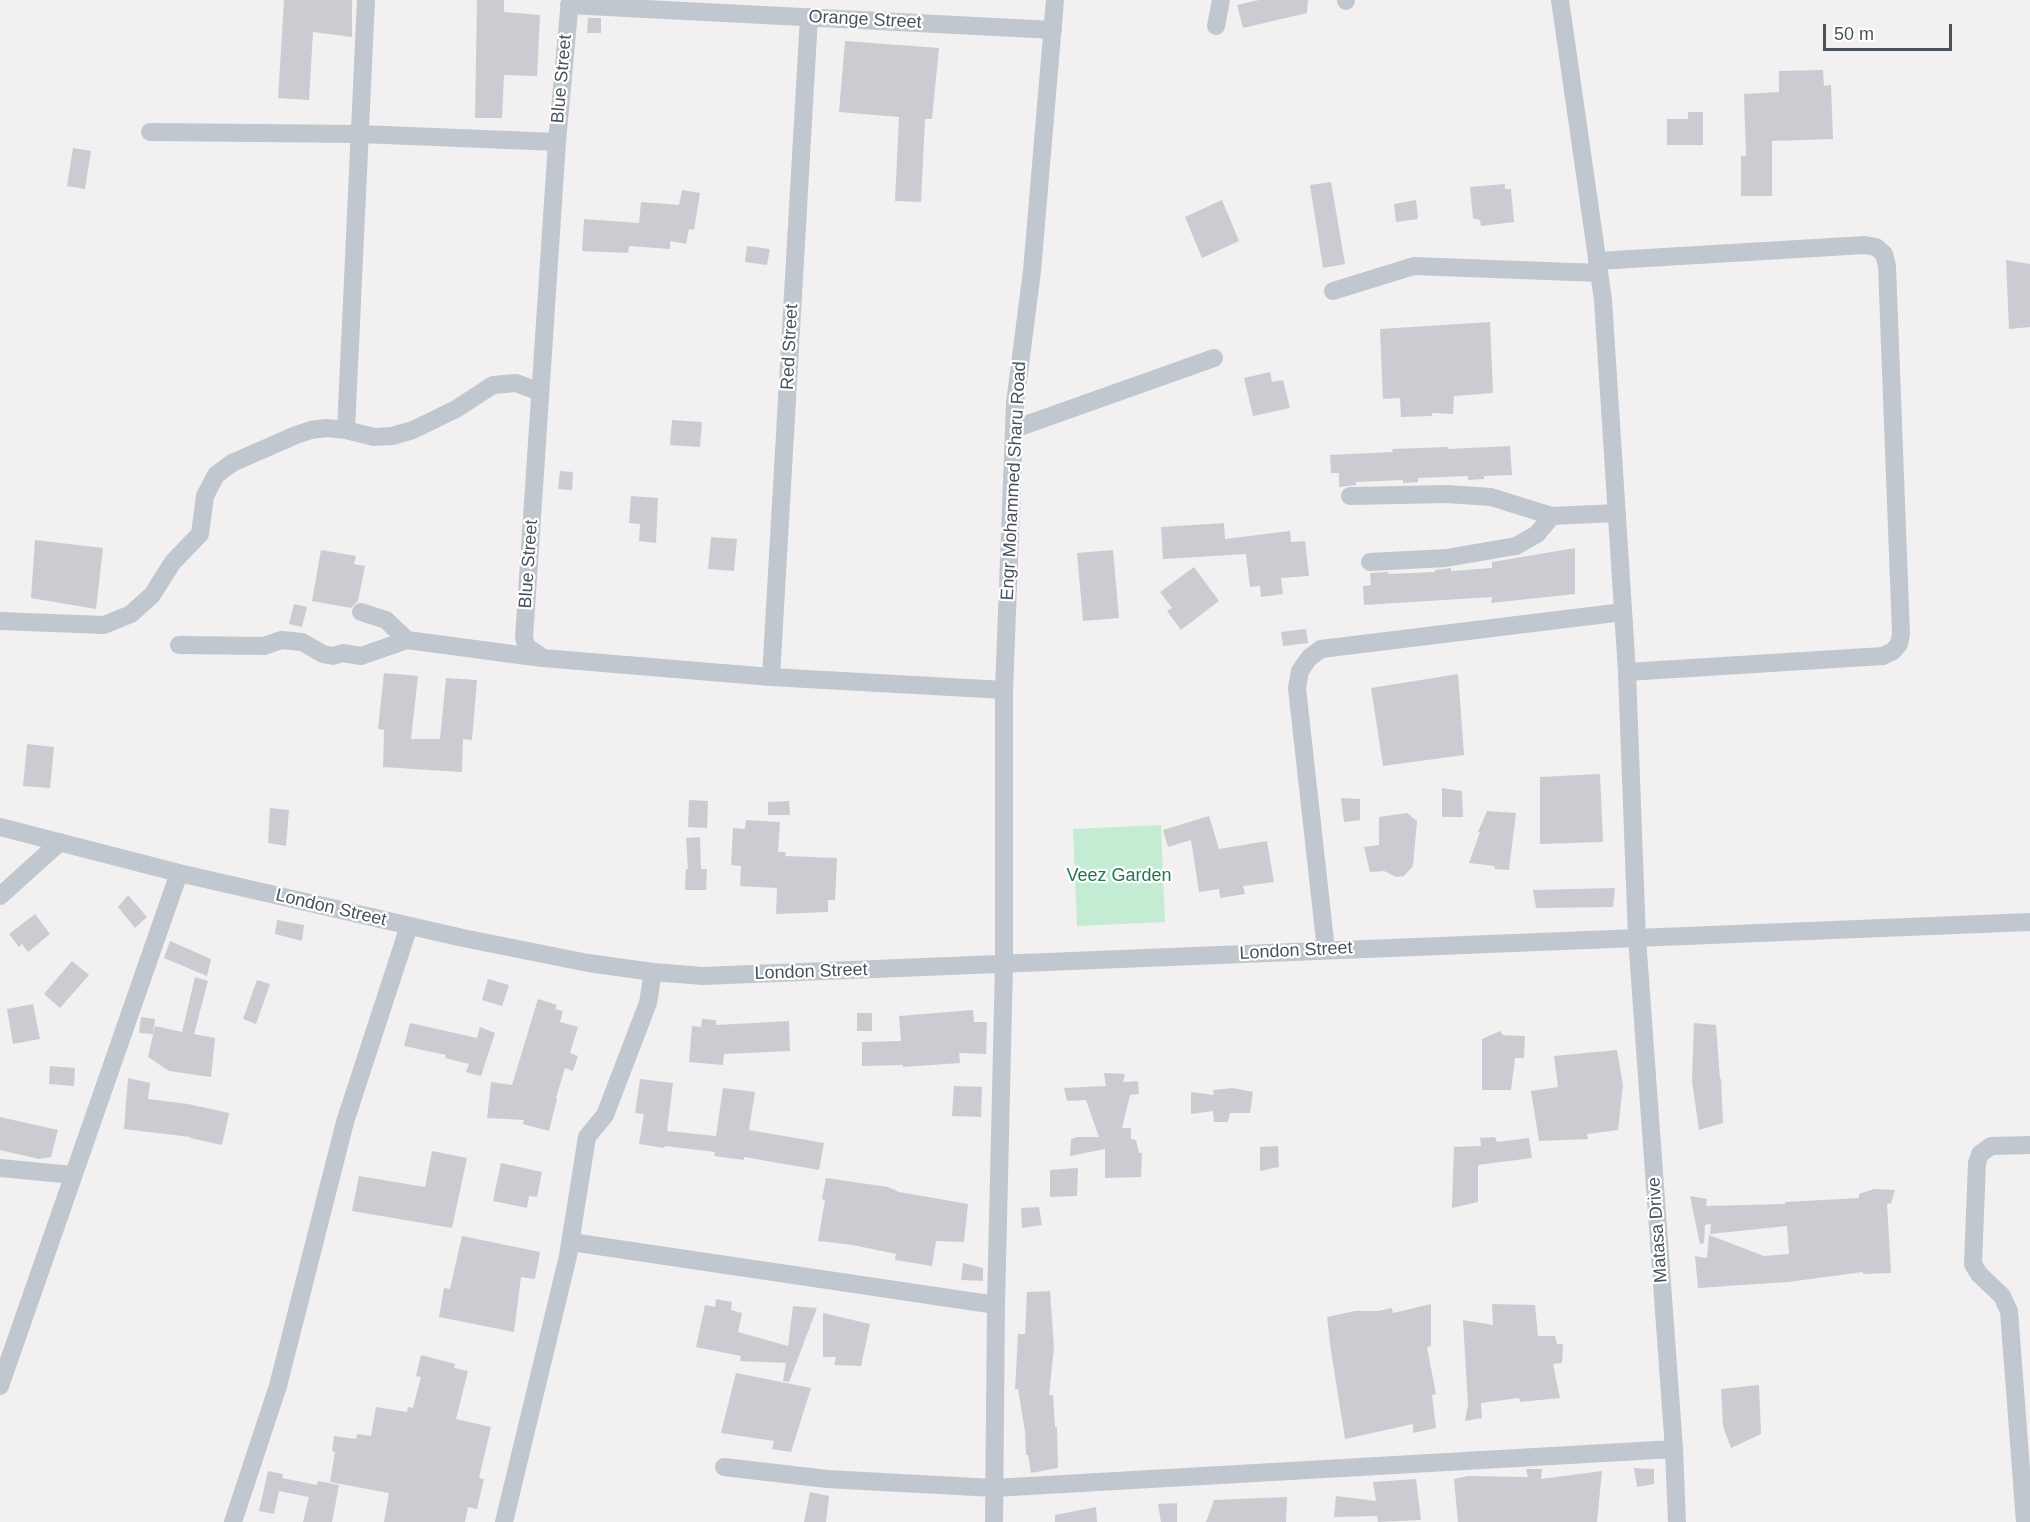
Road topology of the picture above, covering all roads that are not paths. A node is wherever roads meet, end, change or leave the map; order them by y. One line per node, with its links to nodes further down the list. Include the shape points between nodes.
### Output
1 (366, 0): 10 (street)
2 (1055, 0): 8 (street, Engr Mohammed Sharu Road)
3 (1221, 0): 7 (street)
4 (1560, 0): 12 (street, Matasa Drive)
5 (569, 2): 6 (street, Orange Street); 11 (street, Blue Street)
6 (809, 16): 8 (street, Orange Street); 29 (street, Red Street)
7 (1216, 26)
8 (1053, 30): 16 (street, Engr Mohammed Sharu Road)
9 (150, 132): 10 (street)
10 (361, 134): 11 (street); 17 (street)
11 (557, 142): 15 (street, Blue Street)
12 (1598, 267): 13 (street, via 1414,266); 19 (street, Matasa Drive); 28 (street, via 1865,245 1884,254 1887,266 1899,644 1883,656)
13 (1333, 291)
14 (1214, 358): 16 (street)
15 (540, 392): 17 (street, via 505,382 413,430 374,437); 27 (street, Blue Street, via 524,638 527,647)
16 (1014, 429): 30 (street, Engr Mohammed Sharu Road)
17 (346, 430): 24 (street, via 311,430 232,463 216,476 205,496 200,534 173,562 152,595 131,614 104,626)
18 (1350, 496): 20 (street, via 1491,497)
19 (1617, 513): 20 (street); 23 (street, Matasa Drive)
20 (1552, 516): 21 (street, via 1538,534 1516,546 1446,558)
21 (1370, 562)
22 (361, 612): 25 (street, via 386,620)
23 (1623, 612): 28 (street, Matasa Drive); 38 (street, via 1321,649 1309,658 1300,671 1297,688)
24 (0, 621)
25 (406, 640): 26 (street, via 361,656 328,655 302,642 281,640 264,645); 27 (street)
26 (179, 645)
27 (543, 658): 29 (street)
28 (1627, 672): 37 (street, Matasa Drive)
29 (771, 677): 30 (street)
30 (1004, 690): 39 (street, Engr Mohammed Sharu Road)
31 (0, 827): 32 (street, London Street)
32 (60, 842): 33 (street, London Street); 34 (street)
33 (179, 873): 36 (street, London Street); 43 (street)
34 (0, 896)
35 (2030, 922): 37 (street, London Street)
36 (409, 926): 40 (street, London Street, via 588,963); 51 (street, via 345,1122 278,1386)
37 (1637, 938): 38 (street, London Street); 48 (street, Matasa Drive)
38 (1326, 950): 39 (street, London Street)
39 (1004, 964): 40 (street, London Street, via 703,976); 45 (street, Engr Mohammed Sharu Road)
40 (653, 972): 44 (street, via 648,1004 605,1115 587,1137)
41 (2030, 1145): 55 (street, via 1990,1146 1980,1154 1972,1264 2002,1296 2009,1311)
42 (0, 1168): 43 (street)
43 (73, 1175): 46 (street)
44 (571, 1242): 45 (street); 52 (street)
45 (996, 1305): 50 (street, Engr Mohammed Sharu Road)
46 (6, 1348): 47 (street)
47 (0, 1386)
48 (1674, 1449): 50 (street); 54 (street, Matasa Drive)
49 (724, 1467): 50 (street, via 827,1479)
50 (994, 1488): 53 (street, Engr Mohammed Sharu Road)
51 (233, 1522)
52 (504, 1522)
53 (994, 1522)
54 (1677, 1522)
55 (2025, 1522)

